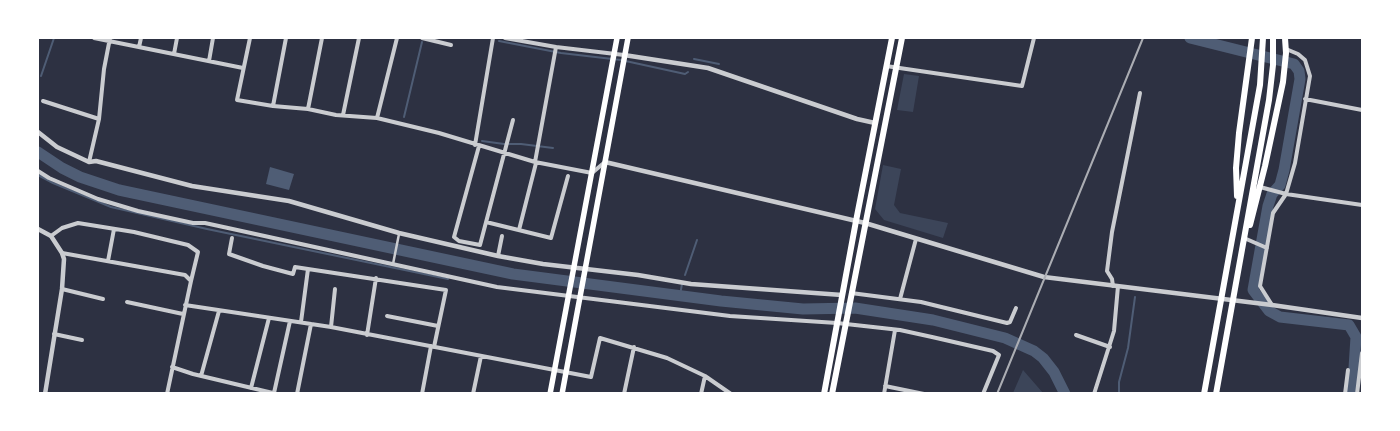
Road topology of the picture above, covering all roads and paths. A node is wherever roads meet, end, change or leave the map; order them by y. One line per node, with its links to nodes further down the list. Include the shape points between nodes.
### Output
1 (94, 38): 21 (street)
2 (141, 38): 24 (street)
3 (177, 38): 27 (street)
4 (214, 38): 30 (street)
5 (250, 38): 32 (street)
6 (286, 38): 37 (street)
7 (322, 38): 38 (street)
8 (359, 38): 40 (street)
9 (397, 38): 41 (street)
10 (422, 38): 23 (street)
11 (493, 38): 46 (street)
12 (505, 38): 25 (street)
13 (617, 38): 28 (main road)
14 (628, 38): 29 (main road)
15 (892, 38): 31 (highway)
16 (902, 38): 33 (highway)
17 (1034, 38): 33 (street, via 1022,86)
18 (1263, 38): 57 (highway, via 1260,85)
19 (1273, 38): 68 (highway, via 1269,100)
20 (1285, 38): 26 (highway)
21 (110, 39): 24 (street); 42 (street)
22 (1252, 40): 57 (highway, via 1236,168)
23 (451, 44)
24 (139, 47): 27 (street)
25 (556, 47): 28 (street); 50 (street)
26 (1286, 51): 35 (street, via 1306,60 1310,76); 54 (highway, via 1283,82)
27 (174, 54): 30 (street)
28 (614, 54): 29 (street); 52 (main road)
29 (624, 55): 44 (street, via 708,68); 49 (main road)
30 (209, 61): 32 (street)
31 (886, 66): 33 (street); 44 (highway)
32 (243, 68): 37 (street, via 238,100)
33 (896, 68): 60 (highway)
34 (1140, 93): 80 (street, via 1112,232 1107,271)
35 (1305, 99): 39 (street); 55 (street, via 1295,163)
36 (42, 101): 42 (street)
37 (273, 106): 38 (street)
38 (308, 109): 40 (street)
39 (1362, 110)
40 (343, 115): 41 (street)
41 (377, 118): 46 (street)
42 (99, 119): 48 (street)
43 (513, 120): 47 (street)
44 (875, 123): 58 (highway)
45 (38, 132): 48 (street, via 57,147)
46 (477, 145): 47 (street); 59 (street, via 454,237 480,245)
47 (505, 154): 50 (street); 59 (street)
48 (89, 162): 64 (street, via 96,160 192,186 289,201)
49 (605, 162): 52 (street); 58 (street); 77 (main road)
50 (536, 163): 52 (street); 63 (street)
51 (38, 171): 74 (street, via 98,199 138,211)
52 (592, 173): 76 (main road)
53 (568, 176): 63 (street, via 551,238)
54 (1260, 188): 55 (street); 68 (highway)
55 (1286, 194): 56 (street); 70 (street, via 1273,213)
56 (1362, 205)
57 (1238, 208): 89 (highway)
58 (856, 221): 60 (street); 85 (highway)
59 (486, 222): 63 (street)
60 (865, 224): 69 (street); 84 (highway)
61 (114, 229): 65 (street, via 78,222); 73 (street); 79 (street, via 188,245 198,252)
62 (38, 230): 65 (street)
63 (519, 230)
64 (399, 234): 72 (street); 74 (street)
65 (51, 236): 71 (street)
66 (502, 236): 72 (street)
67 (232, 238): 75 (street, via 229,254 294,274 295,266)
68 (1244, 238): 70 (street); 90 (highway)
69 (916, 239): 80 (street, via 1044,277); 88 (street)
70 (1267, 248): 92 (street, via 1260,286)
71 (62, 253): 73 (street); 81 (street)
72 (498, 256): 76 (street)
73 (108, 261): 79 (street, via 185,275)
74 (394, 263): 83 (street, via 497,287)
75 (308, 269): 78 (street); 101 (street)
76 (574, 269): 77 (street); 83 (main road)
77 (584, 270): 85 (street, via 691,284); 86 (main road)
78 (376, 278): 105 (street, via 446,290); 109 (street)
79 (191, 281): 93 (street)
80 (1115, 286): 89 (street); 114 (street, via 1114,331)
81 (62, 289): 87 (street); 108 (street)
82 (335, 289): 106 (street)
83 (568, 295): 86 (street); 118 (main road)
84 (850, 295): 88 (street); 103 (highway)
85 (842, 296): 102 (highway)
86 (579, 297): 102 (street, via 730,316); 120 (main road)
87 (103, 299)
88 (900, 299): 94 (street, via 1007,323)
89 (1221, 299): 90 (street); 142 (highway)
90 (1232, 300): 92 (street); 143 (highway)
91 (127, 302): 96 (street)
92 (1271, 305): 99 (street)
93 (186, 306): 95 (street); 96 (street)
94 (1016, 308)
95 (219, 311): 98 (street); 121 (street)
96 (183, 314): 117 (street)
97 (387, 316): 105 (street)
98 (269, 318): 100 (street); 124 (street)
99 (1362, 318)
100 (290, 321): 101 (street); 125 (street)
101 (301, 322): 104 (street)
102 (837, 322): 103 (street); 136 (highway)
103 (845, 323): 107 (street); 137 (highway)
104 (311, 324): 106 (street); 128 (street)
105 (438, 326): 112 (street)
106 (331, 328): 109 (street)
107 (895, 330): 123 (street); 140 (street, via 999,355)
108 (54, 334): 111 (street); 126 (street)
109 (367, 334): 112 (street)
110 (1076, 334): 114 (street)
111 (82, 340)
112 (433, 347): 116 (street); 129 (street)
113 (634, 347): 120 (street, via 600,338 591,377); 122 (street); 133 (street)
114 (1110, 347): 141 (street)
115 (1362, 353): 145 (street)
116 (481, 356): 118 (street); 130 (street)
117 (172, 367): 121 (street); 127 (street)
118 (554, 370): 120 (street); 131 (main road)
119 (1348, 370): 144 (street)
120 (566, 372): 132 (main road)
121 (201, 376): 124 (street)
122 (705, 376): 134 (street); 135 (street)
123 (885, 386): 138 (street); 139 (street)
124 (251, 388): 125 (street)
125 (275, 393)
126 (45, 394)
127 (167, 394)
128 (297, 394)
129 (422, 394)
130 (473, 394)
131 (550, 394)
132 (562, 394)
133 (624, 394)
134 (701, 394)
135 (730, 394)
136 (824, 394)
137 (832, 394)
138 (884, 394)
139 (924, 394)
140 (983, 394)
141 (1094, 394)
142 (1204, 394)
143 (1216, 394)
144 (1345, 394)
145 (1357, 394)

